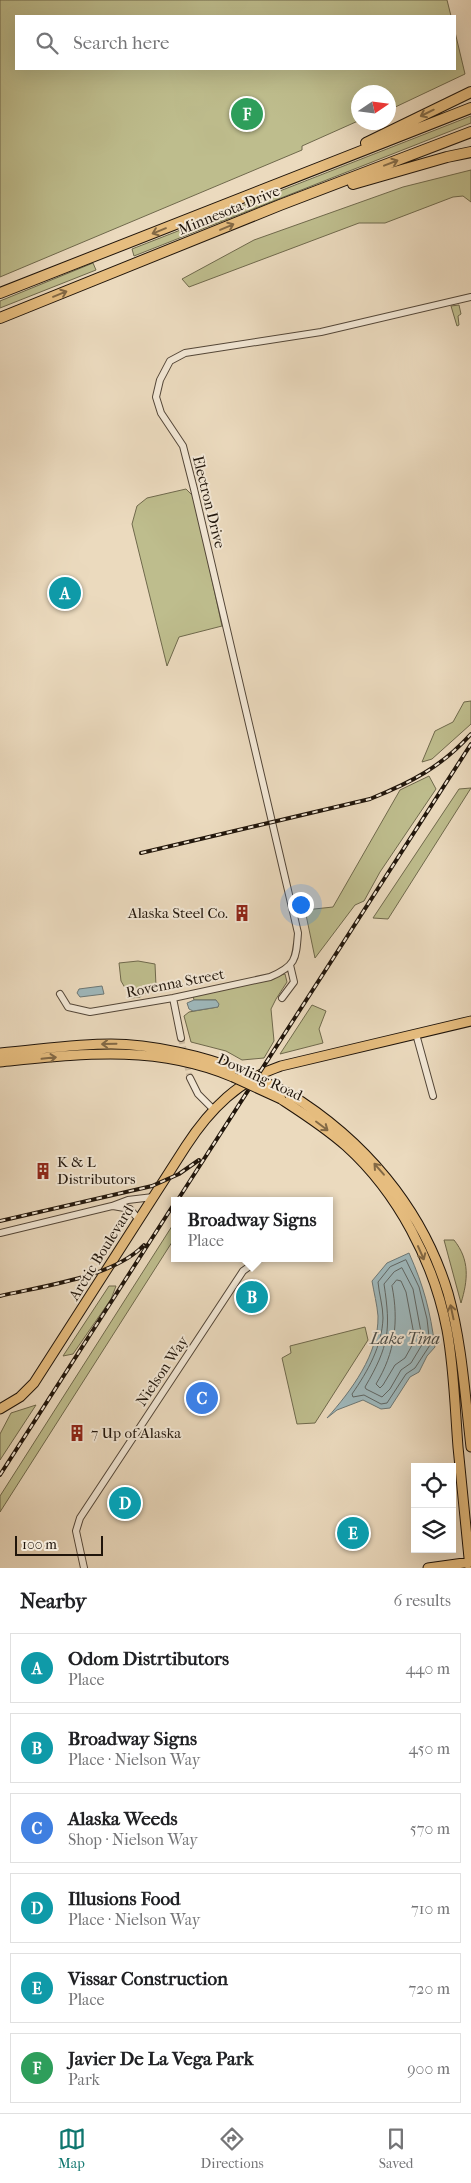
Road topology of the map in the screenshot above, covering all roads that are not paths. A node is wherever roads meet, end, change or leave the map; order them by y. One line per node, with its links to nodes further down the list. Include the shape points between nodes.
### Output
1 (471, 92): 5 (highway, one-way to 5)
2 (471, 108): 5 (highway, Minnesota Drive)
3 (471, 132): 6 (highway, Minnesota Drive, one-way to 3)
4 (471, 152): 6 (highway)
5 (270, 187): 7 (highway, Minnesota Drive, one-way to 7)
6 (280, 205): 9 (highway, Minnesota Drive, one-way to 6)
7 (0, 293)
8 (471, 297): 10 (street, Electron Drive, via 321,332 185,353 170,361 160,380 156,397 161,413 183,446 196,497 298,933)
9 (0, 318)
10 (296, 958): 11 (street, Rovenna Street)
11 (290, 965): 13 (street, Rovenna Street, via 270,976); 14 (street, via 294,982)
12 (60, 994): 13 (street, Rovenna Street, via 68,1006 90,1012)
13 (173, 998): 17 (street)
14 (282, 998)
15 (471, 1021): 16 (main road, Arctic Boulevard)
16 (416, 1034): 22 (street); 23 (main road, Arctic Boulevard, via 292,1062 266,1071 228,1095)
17 (181, 1038)
18 (0, 1053): 21 (main road, Dowling Road, one-way to 18, bridge, via 241,1071 188,1054 112,1044)
19 (0, 1062): 21 (main road, Dowling Road, one-way to 21, bridge, via 95,1054 142,1054 198,1065)
20 (190, 1078): 23 (street, via 198,1094)
21 (284, 1096): 30 (main road, Dowling Road, one-way to 21, via 452,1311 440,1272 422,1232 388,1178 358,1146 332,1122); 31 (main road, Dowling Road, one-way to 31, via 329,1131 363,1164 407,1224 431,1273 451,1355)
22 (433, 1096)
23 (214, 1109): 24 (main road, Arctic Boulevard)
24 (153, 1197): 25 (street); 26 (main road, Arctic Boulevard)
25 (112, 1206): 26 (street, via 130,1209); 27 (street)
26 (139, 1220): 29 (main road, Arctic Boulevard, via 34,1383 20,1397)
27 (0, 1233)
28 (256, 1262): 32 (street, Nielson Way, via 243,1271 80,1518 76,1532)
29 (0, 1409)
30 (471, 1447)
31 (470, 1564): 33 (main road)
32 (84, 1568)
33 (428, 1568)

